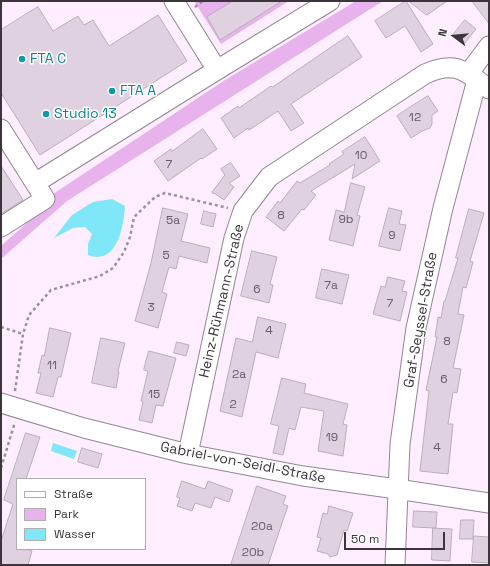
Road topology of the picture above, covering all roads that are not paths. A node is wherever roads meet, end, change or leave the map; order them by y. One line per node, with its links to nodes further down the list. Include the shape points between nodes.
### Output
1 (174, 1): 4 (street)
2 (330, 1): 4 (street)
3 (489, 46): 5 (street)
4 (216, 70): 7 (street)
5 (478, 81): 10 (street, Heinz-Rühmann-Straße, via 451,67 425,74 269,177 249,202 234,238); 11 (street, Graf-Seyssel-Straße, via 443,208 416,328 400,444)
6 (1, 129): 7 (street)
7 (40, 191): 8 (street)
8 (1, 227)
9 (11, 407): 10 (street, Gabriel-von-Seidl-Straße)
10 (188, 454): 11 (street, Gabriel-von-Seidl-Straße, via 303,476)
11 (397, 488): 12 (street, Gabriel-von-Seidl-Straße); 13 (street, Graf-Seyssel-Straße)
12 (489, 503)
13 (395, 565)

